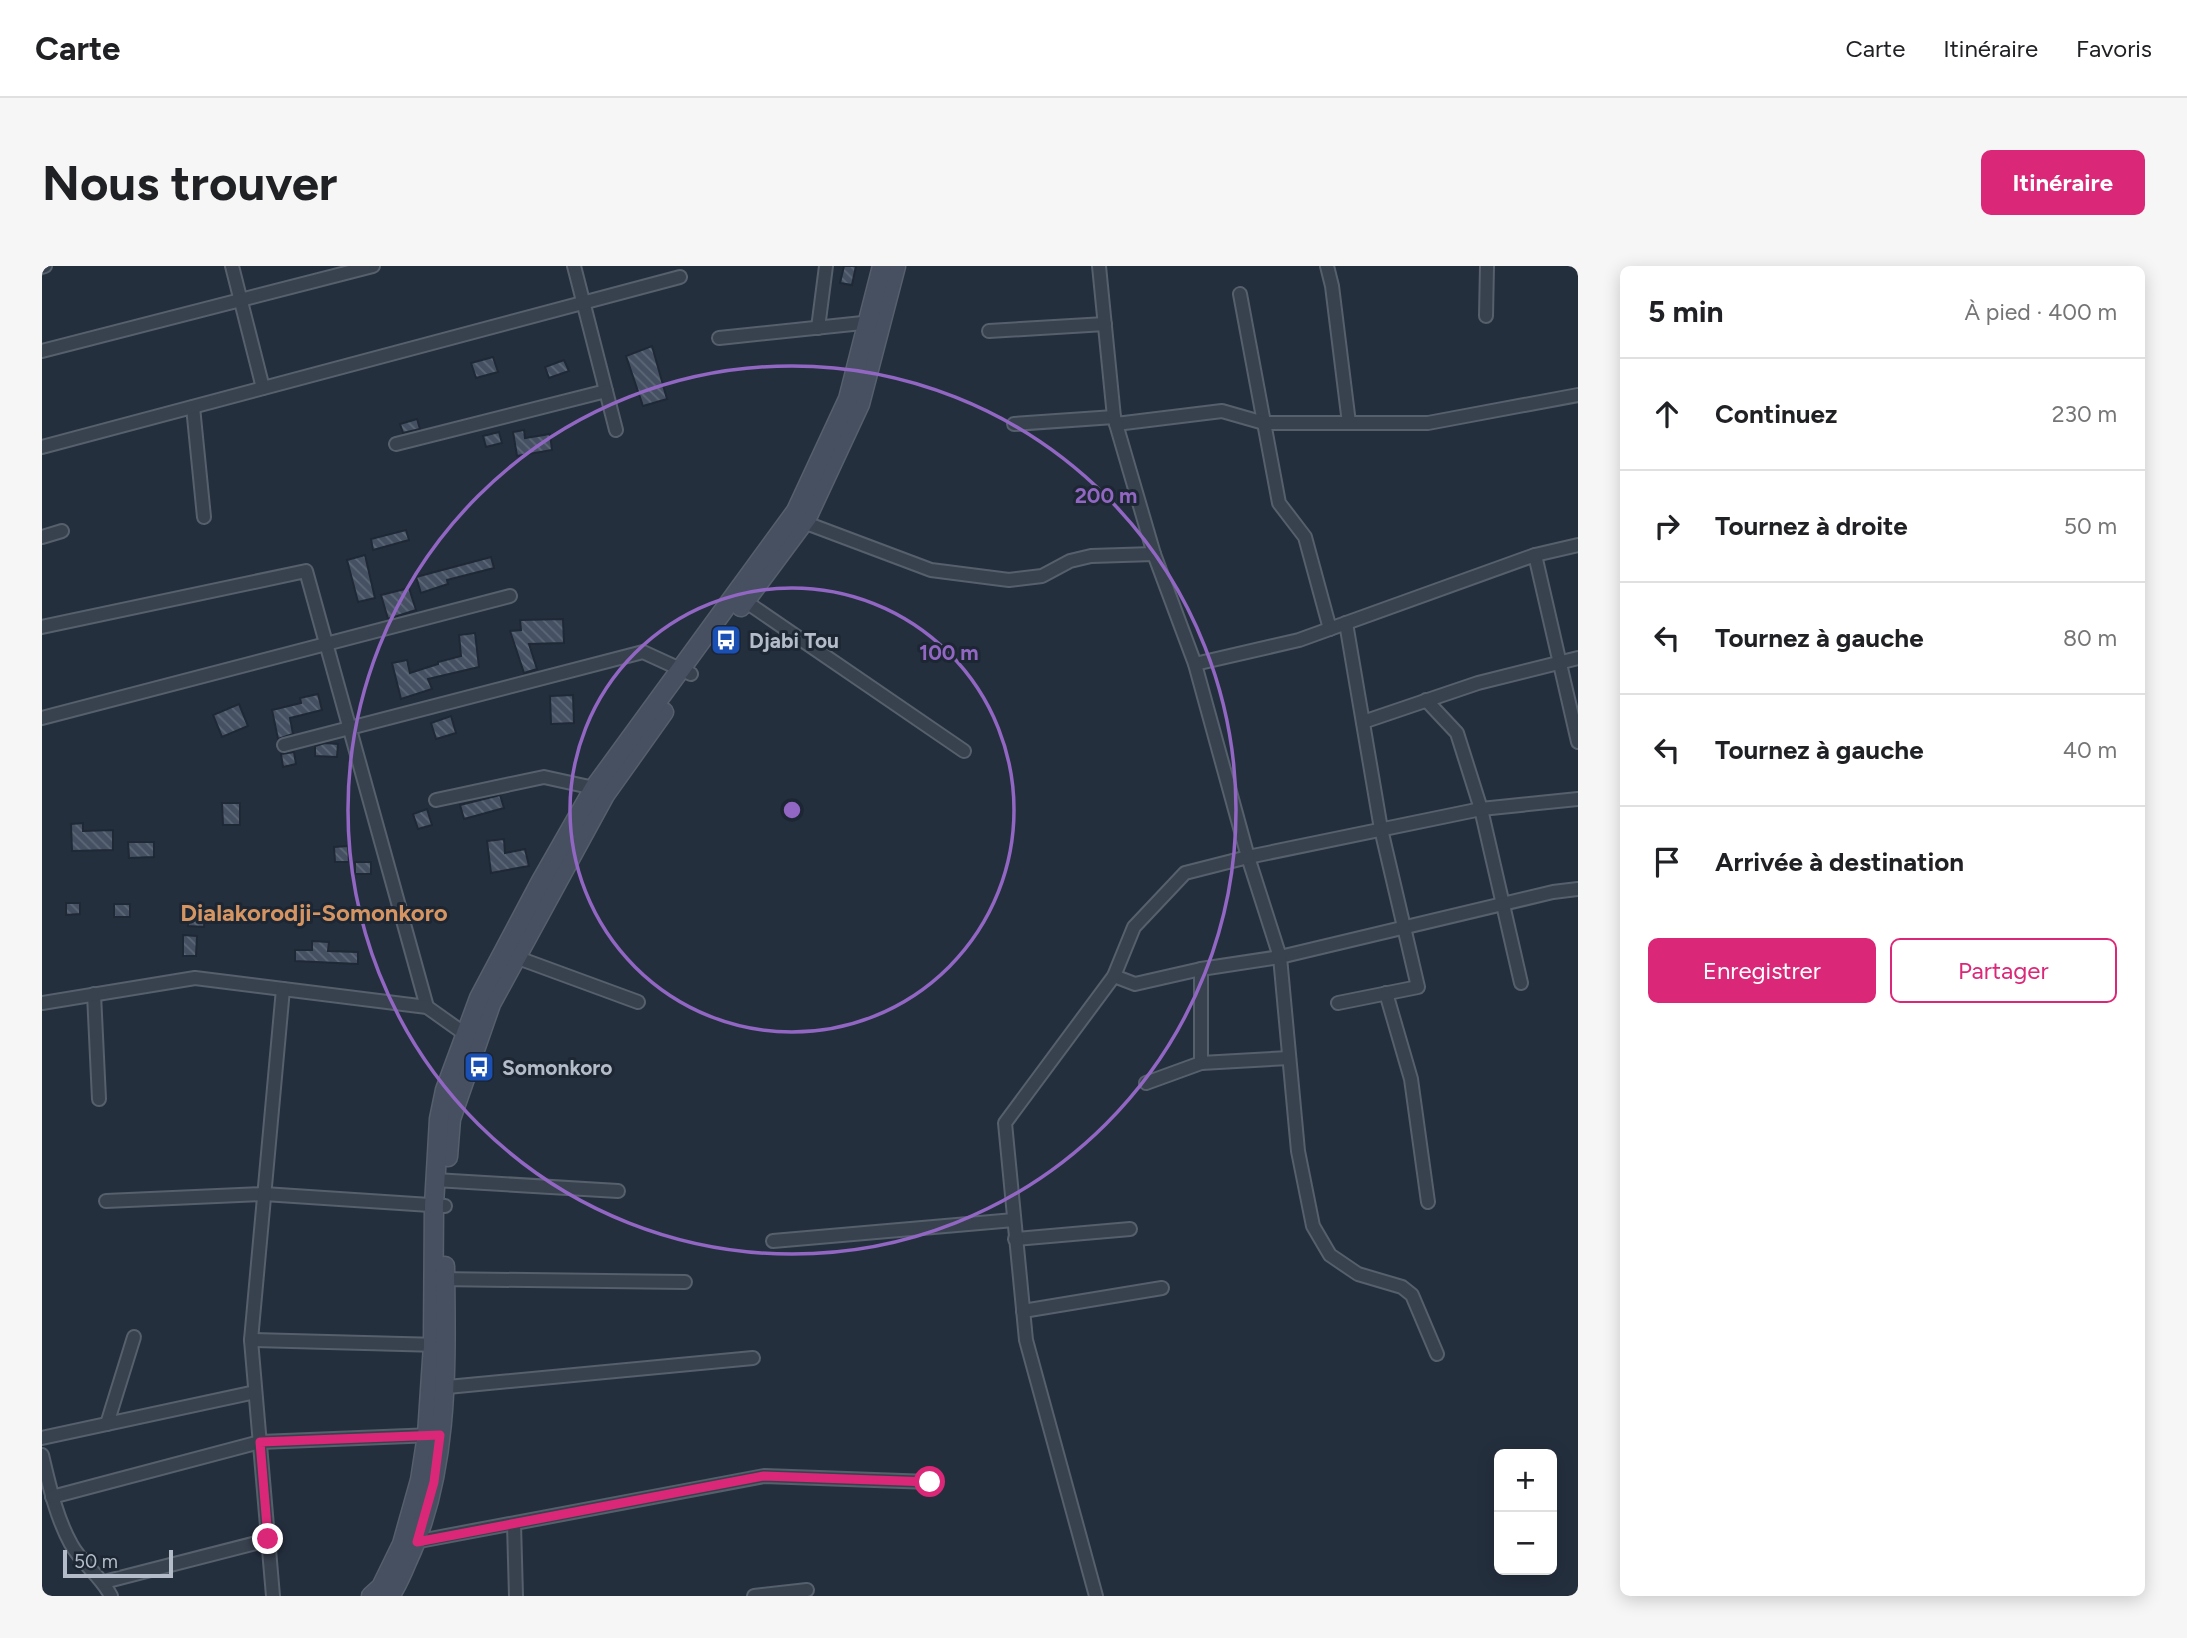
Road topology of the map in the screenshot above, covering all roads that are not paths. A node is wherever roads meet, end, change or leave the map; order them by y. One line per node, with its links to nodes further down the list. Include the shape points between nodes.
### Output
1 (232, 266): 12 (street)
2 (373, 266): 12 (street)
3 (574, 266): 13 (street)
4 (826, 266): 17 (street)
5 (882, 266): 15 (main road)
6 (896, 266): 15 (main road)
7 (1099, 266): 16 (street)
8 (1327, 266): 27 (street)
9 (1488, 266): 14 (street)
10 (680, 277): 13 (street)
11 (1240, 294): 26 (street)
12 (240, 300): 20 (street); 21 (street)
13 (583, 303): 21 (street); 22 (street)
14 (1486, 316)
15 (875, 321): 17 (street); 33 (main road, via 860,404)
16 (1105, 324): 18 (street); 25 (street)
17 (818, 328): 19 (street)
18 (989, 331)
19 (719, 338)
20 (42, 351)
21 (263, 388): 24 (street)
22 (606, 391): 29 (street); 30 (street)
23 (1578, 395): 27 (street, via 1428,423)
24 (193, 407): 31 (street); 32 (street)
25 (1115, 420): 26 (street, via 1222,411); 28 (street); 37 (street)
26 (1264, 423): 27 (street); 43 (street, via 1279,503 1306,537)
27 (1349, 423)
28 (1014, 424)
29 (616, 430)
30 (396, 444)
31 (42, 447)
32 (204, 517)
33 (798, 520): 37 (street, via 931,570 1009,580 1042,576 1091,556); 40 (main road)
34 (62, 531): 35 (street)
35 (42, 537)
36 (1578, 545): 38 (street)
37 (1154, 554): 47 (street)
38 (1535, 555): 41 (street); 46 (street)
39 (510, 596): 44 (street)
40 (740, 598): 48 (main road); 55 (street)
41 (1346, 623): 43 (street); 51 (street)
42 (42, 627): 44 (street, via 306,571)
43 (1330, 629): 47 (street)
44 (326, 644): 50 (street); 52 (street)
45 (1578, 658): 46 (street)
46 (1560, 662): 49 (street); 53 (street)
47 (1195, 664): 61 (street)
48 (686, 672): 52 (street, via 643,652); 56 (main road)
49 (1426, 701): 51 (street); 59 (street, via 1457,733)
50 (42, 718)
51 (1363, 722): 60 (street)
52 (349, 728): 54 (street); 76 (street)
53 (1578, 743)
54 (284, 745)
55 (964, 751)
56 (600, 791): 58 (street, via 544,777); 65 (main road)
57 (1578, 799): 59 (street)
58 (436, 800)
59 (1481, 809): 60 (street); 63 (street)
60 (1381, 829): 61 (street); 64 (street)
61 (1248, 857): 66 (street); 68 (street, via 1185,873 1134,927)
62 (1578, 889): 63 (street)
63 (1503, 905): 64 (street); 69 (street)
64 (1404, 928): 66 (street); 71 (street, via 1418,987)
65 (510, 955): 73 (street); 77 (main road)
66 (1280, 957): 67 (street); 78 (street)
67 (1201, 970): 68 (street, via 1135,984); 79 (street)
68 (1114, 976): 88 (street, via 1006,1123)
69 (1521, 983)
70 (283, 989): 72 (street, via 195,978); 76 (street); 84 (street)
71 (1386, 993): 75 (street); 86 (street, via 1411,1079)
72 (94, 994): 74 (street); 81 (street)
73 (638, 1002)
74 (42, 1003)
75 (1338, 1003)
76 (426, 1007): 77 (street)
77 (472, 1039): 82 (main road)
78 (1289, 1058): 79 (street); 99 (street, via 1297,1151 1313,1226 1330,1255 1358,1274 1402,1287 1412,1295)
79 (1201, 1063): 80 (street)
80 (1146, 1083)
81 (99, 1100)
82 (441, 1180): 83 (street); 87 (main road)
83 (618, 1191)
84 (264, 1194): 85 (street); 87 (street); 97 (street)
85 (106, 1201)
86 (1428, 1202)
87 (439, 1205): 92 (main road)
88 (1014, 1220): 90 (street); 91 (street)
89 (1130, 1229): 90 (street)
90 (1015, 1239): 95 (street)
91 (773, 1241)
92 (439, 1279): 93 (street); 98 (main road)
93 (685, 1282)
94 (1162, 1288): 95 (street)
95 (1023, 1311): 120 (street, via 1026,1340)
96 (134, 1337): 103 (street)
97 (251, 1340): 98 (street); 102 (street)
98 (439, 1345): 101 (main road)
99 (1437, 1354)
100 (753, 1358): 101 (street)
101 (437, 1388): 104 (main road)
102 (255, 1392): 103 (street); 106 (street)
103 (107, 1424): 105 (street)
104 (434, 1435): 106 (street); 112 (main road, via 434,1482)
105 (42, 1438)
106 (260, 1442): 109 (street); 111 (street)
107 (42, 1455): 109 (street)
108 (930, 1482): 110 (street, via 764,1476)
109 (52, 1497): 113 (street, via 71,1545)
110 (514, 1524): 112 (street); 118 (street)
111 (268, 1539): 113 (street); 117 (street)
112 (409, 1543): 115 (main road)
113 (104, 1582): 116 (street)
114 (807, 1590): 119 (street)
115 (386, 1594)
116 (111, 1596)
117 (273, 1596)
118 (516, 1596)
119 (754, 1596)
120 (1096, 1596)

